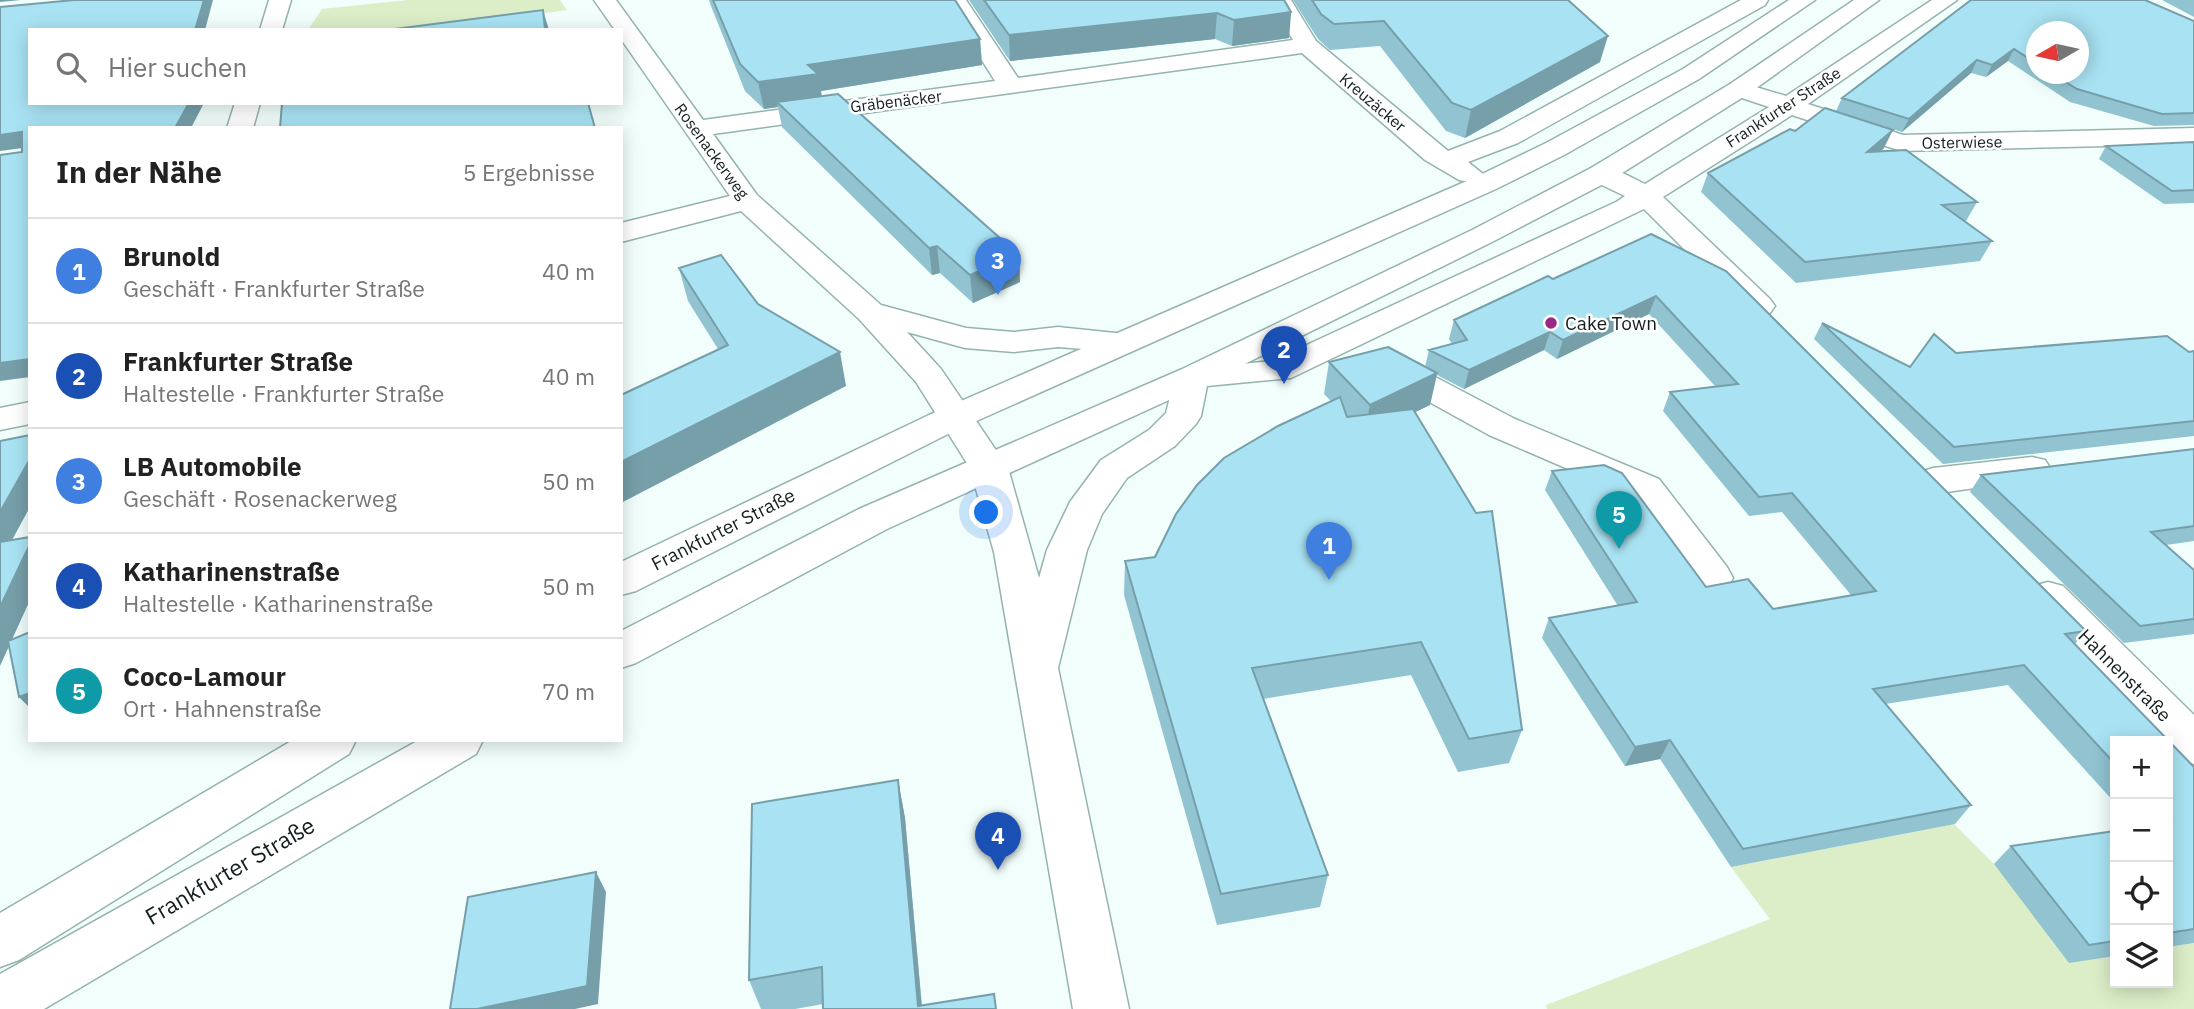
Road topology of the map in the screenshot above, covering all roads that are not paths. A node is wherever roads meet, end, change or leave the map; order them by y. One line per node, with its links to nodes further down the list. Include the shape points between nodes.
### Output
1 (280, 0): 9 (street)
2 (605, 0): 16 (street, Rosenackerweg)
3 (955, 0): 11 (street)
4 (1280, 0): 10 (street, Kreuzäcker)
5 (1756, 0): 18 (street, via 1509,137)
6 (1804, 0): 20 (street, Frankfurter Straße, via 1691,74)
7 (1946, 0): 14 (street, Frankfurter Straße)
8 (1855, 4): 12 (street, Frankfurter Straße)
9 (272, 28)
10 (1307, 46): 11 (street, Gräbenäcker); 18 (street, Kreuzäcker)
11 (1011, 86): 16 (street, Gräbenäcker)
12 (1739, 89): 14 (street, Osterwiese); 19 (street, Frankfurter Straße)
13 (247, 105): 15 (street)
14 (1788, 106): 17 (street, Osterwiese, via 1901,143); 21 (street, Frankfurter Straße)
15 (241, 126)
16 (697, 129): 22 (street, Rosenackerweg)
17 (2194, 136)
18 (1447, 161): 20 (street, Kreuzäcker)
19 (1601, 174): 21 (street); 28 (street, Frankfurter Straße)
20 (1486, 183): 27 (street, Frankfurter Straße)
21 (1645, 195): 25 (street); 26 (street, Frankfurter Straße)
22 (747, 201): 23 (street); 24 (street, Rosenackerweg)
23 (623, 232)
24 (870, 312): 27 (street, Rosenackerweg, via 965,338); 30 (street, Rosenackerweg, via 929,376)
25 (1785, 332)
26 (1341, 341): 28 (street, Frankfurter Straße, via 1279,371); 36 (street, via 1502,427 1646,488)
27 (1122, 342): 30 (street, Frankfurter Straße)
28 (1192, 377): 33 (street, Frankfurter Straße); 39 (street, via 1183,416 1162,438 1114,469 1084,511 1066,550)
29 (28, 414): 31 (street)
30 (956, 416): 33 (street, Rosenackerweg); 37 (street, Frankfurter Straße)
31 (0, 419)
32 (2070, 464): 34 (street, via 1923,471)
33 (989, 468): 38 (street, Frankfurter Straße, via 840,536); 39 (street, Rosenackerweg, via 1014,552)
34 (1962, 510)
35 (2020, 569): 42 (street, Hahnenstraße)
36 (1713, 578)
37 (623, 579)
38 (623, 650)
39 (1037, 666): 45 (street, Rosenackerweg)
40 (330, 742): 43 (street)
41 (457, 742): 44 (street, Frankfurter Straße)
42 (2194, 745)
43 (0, 942)
44 (0, 1004)
45 (1101, 1009)

